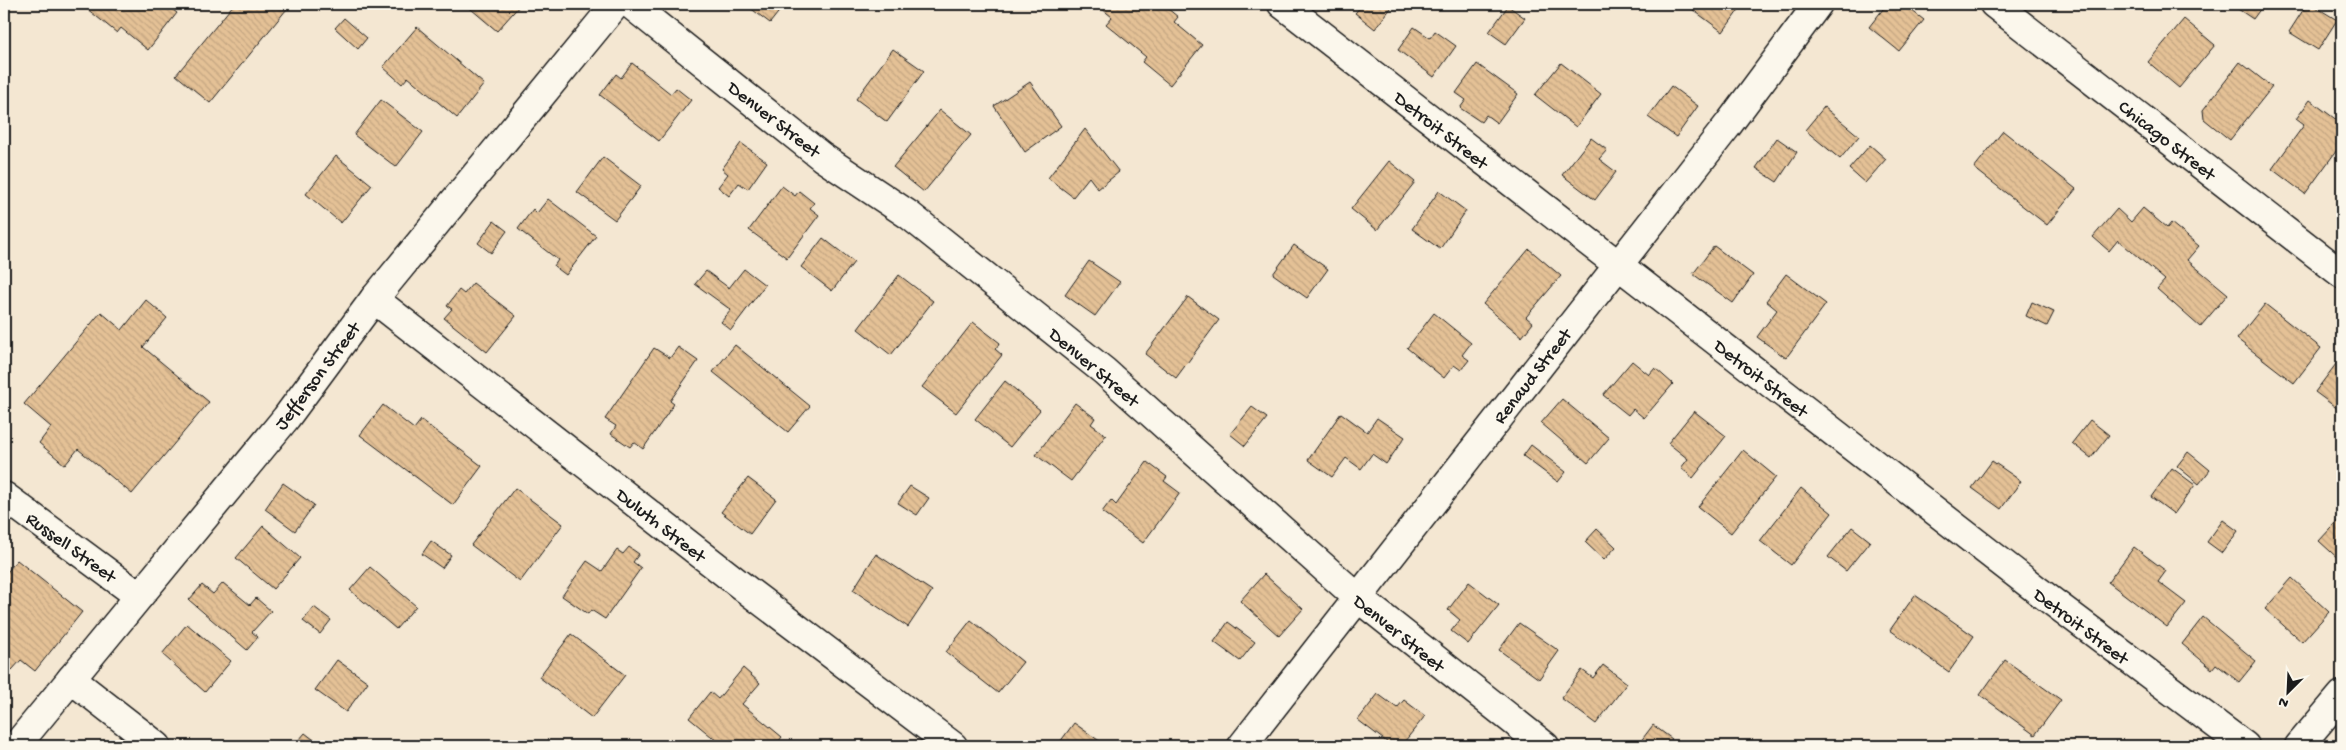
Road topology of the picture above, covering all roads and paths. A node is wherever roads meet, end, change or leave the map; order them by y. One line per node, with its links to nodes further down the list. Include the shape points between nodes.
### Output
1 (616, 4): 8 (street, Jefferson Street)
2 (630, 4): 11 (street, Denver Street, via 822,157 909,215 1104,371)
3 (1282, 4): 6 (street, Detroit Street)
4 (1818, 4): 6 (street, Renaud Street)
5 (1994, 4): 7 (street, Chicago Street)
6 (1617, 266): 11 (street, Renaud Street); 19 (street, Detroit Street)
7 (2342, 274)
8 (374, 298): 10 (street, Jefferson Street, via 286,418); 16 (street, Duluth Street, via 748,591)
9 (4, 496): 10 (street, Russell Street)
10 (139, 596): 12 (street, Jefferson Street)
11 (1357, 597): 17 (street, Renaud Street); 18 (street, Denver Street)
12 (71, 680): 14 (street, Jefferson Street); 15 (street)
13 (2342, 695): 20 (street)
14 (16, 746)
15 (157, 746)
16 (953, 746)
17 (1242, 746)
18 (1545, 746)
19 (2245, 746)
20 (2300, 746)

